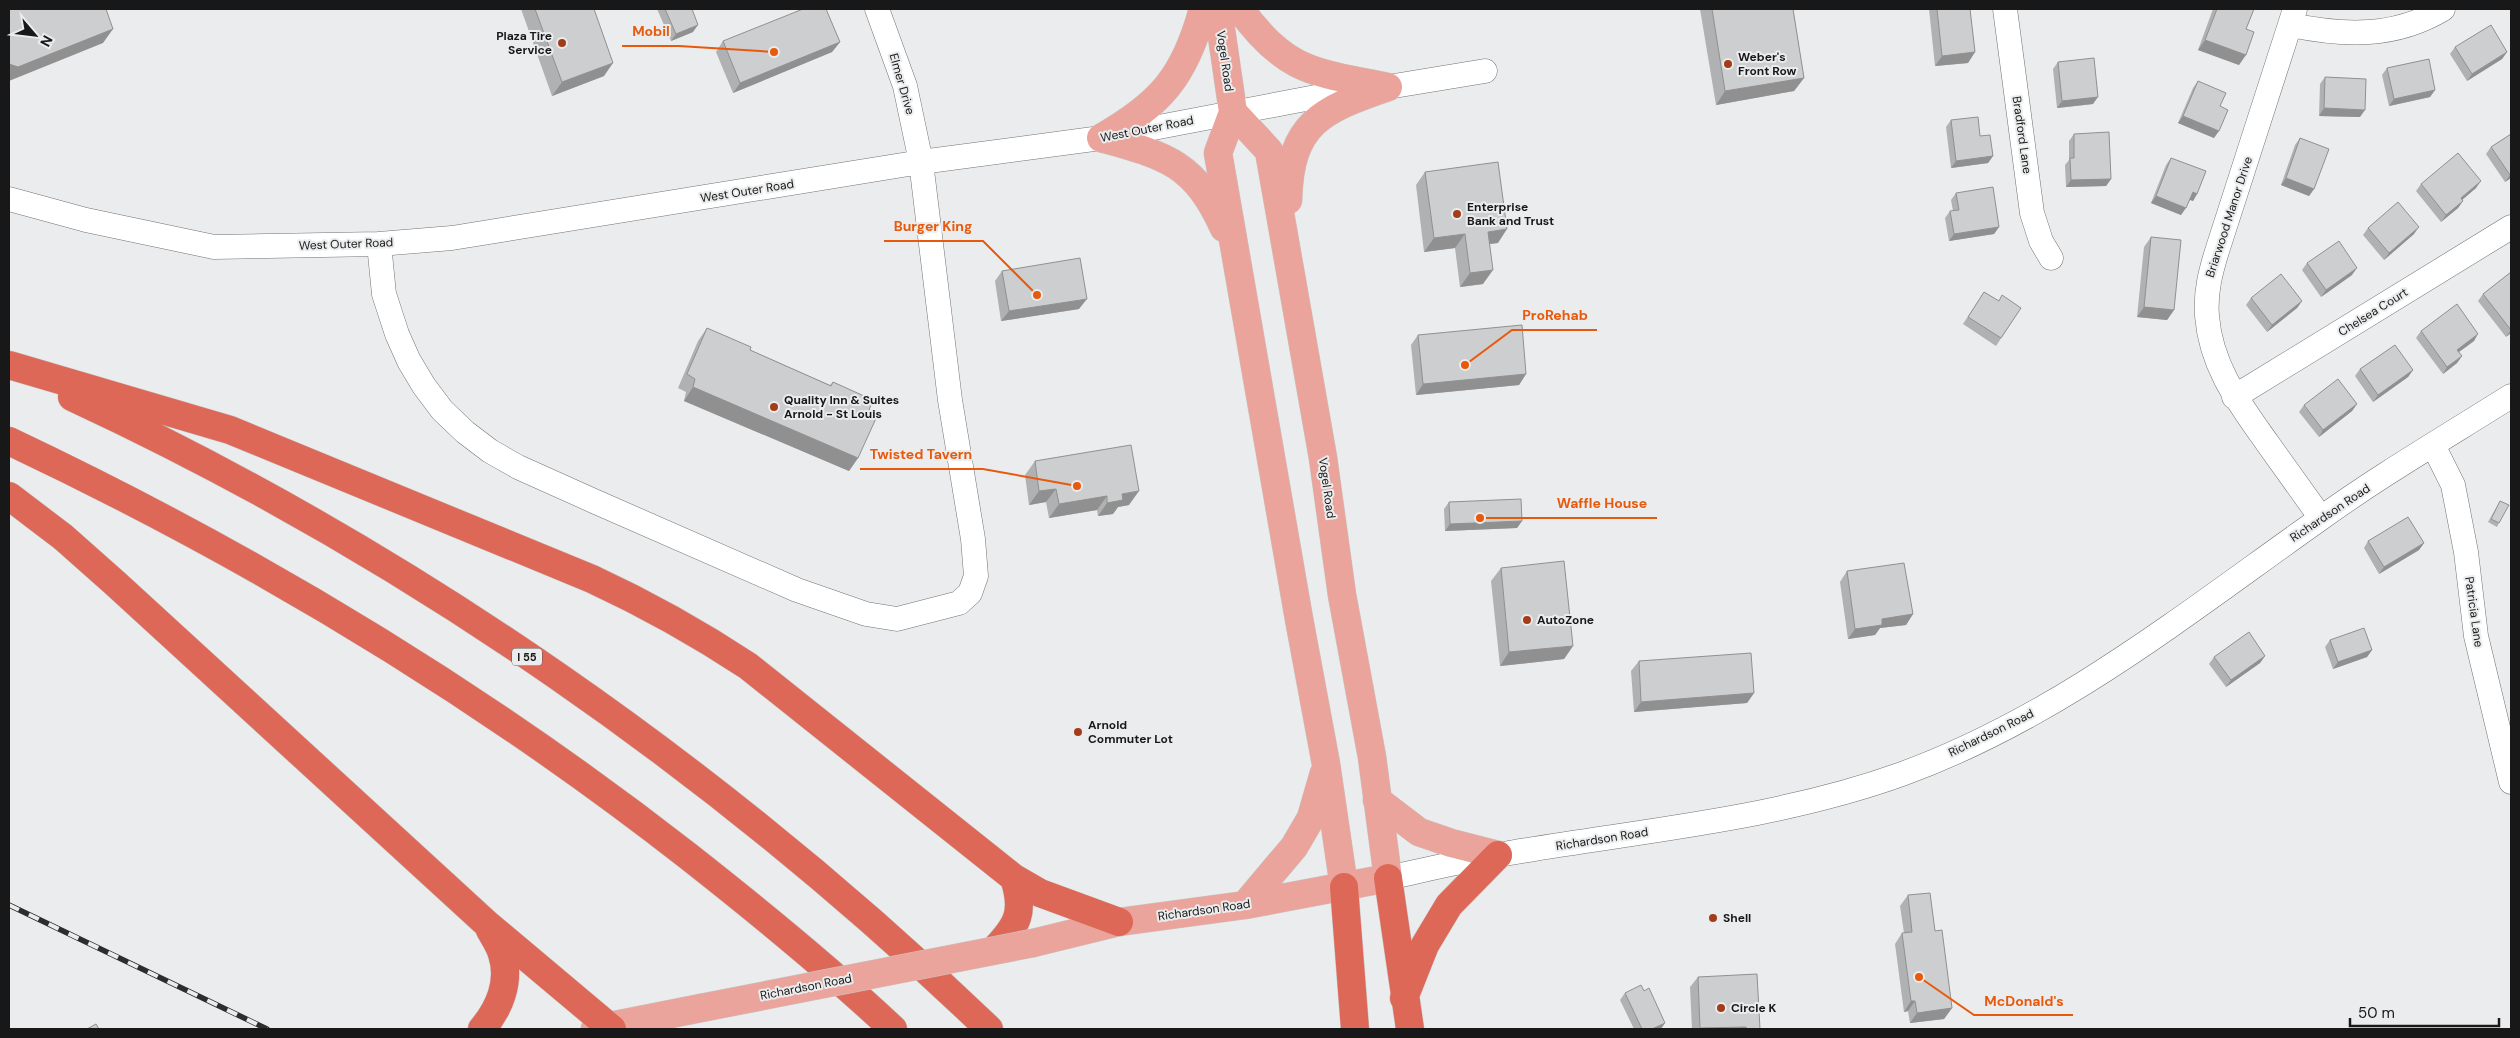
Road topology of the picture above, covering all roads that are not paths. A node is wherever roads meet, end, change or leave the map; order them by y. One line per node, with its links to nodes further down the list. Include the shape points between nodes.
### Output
1 (877, 9): 12 (street, Elmer Drive, via 905,86)
2 (1203, 9): 11 (main road, via 1192,47 1179,72 1145,110)
3 (1218, 9): 10 (main road, Vogel Road)
4 (1240, 9): 9 (main road, via 1262,37 1285,58 1308,70)
5 (2005, 9): 18 (street, Bradford Lane, via 2032,214 2041,242)
6 (2443, 9): 7 (street, via 2383,31 2328,32)
7 (2293, 17): 21 (street, Briarwood Manor Drive, via 2208,282 2206,314 2211,346)
8 (1485, 71): 9 (street, West Outer Road)
9 (1388, 87): 10 (street, West Outer Road, via 1358,89); 16 (main road, via 1337,106 1319,117 1306,131 1289,171)
10 (1233, 112): 11 (street, West Outer Road); 16 (main road, Vogel Road, via 1269,151); 17 (main road, Vogel Road, via 1218,153)
11 (1101, 138): 12 (street, West Outer Road); 17 (main road, via 1157,154 1182,168 1211,200)
12 (920, 162): 15 (street, West Outer Road, via 452,238); 15 (street, Elmer Drive, via 976,576 970,593 959,603 897,619 866,614 797,590 552,483 490,451 442,410 409,360 384,294)
13 (9, 199): 15 (street, West Outer Road, via 86,220 214,247)
14 (2511, 227): 21 (street, Chelsea Court)
15 (379, 244)
16 (1286, 249): 28 (main road, Vogel Road)
17 (1236, 255): 26 (main road, Vogel Road)
18 (2051, 258)
19 (9, 366): 30 (highway, via 230,430 592,578 639,601 748,666); 41 (highway, I 55, via 287,508 473,620 560,678 656,747 818,874)
20 (2511, 396): 23 (street, Richardson Road)
21 (2234, 397): 25 (street, Briarwood Manor Drive)
22 (9, 441): 40 (highway, via 87,478 271,575 456,689 641,819 801,948)
23 (2433, 445): 25 (street, Richardson Road); 27 (street, Patricia Lane, via 2453,485 2466,552 2476,636)
24 (9, 496): 35 (highway, via 63,537 116,584)
25 (2321, 518): 29 (street, Richardson Road, via 2097,677 2013,723 1926,764 1869,785 1775,810)
26 (1326, 764): 32 (main road, Vogel Road); 33 (main road, via 1310,818 1294,847)
27 (2511, 782)
28 (1377, 800): 29 (main road, via 1419,832 1451,844); 31 (main road, Vogel Road)
29 (1498, 855): 31 (street, Richardson Road); 37 (highway, via 1449,905 1424,945)
30 (1014, 878): 34 (highway, via 1040,893); 36 (highway, via 1021,899)
31 (1388, 878): 32 (main road, Richardson Road); 37 (highway)
32 (1344, 887): 33 (main road, Richardson Road); 42 (highway)
33 (1246, 904): 34 (main road, Richardson Road)
34 (1119, 922): 36 (main road, Richardson Road)
35 (487, 924): 38 (highway); 39 (highway, via 502,954 505,973 503,994 493,1016)
36 (1024, 934): 38 (main road, Richardson Road, bridge, via 994,950)
37 (1404, 998): 43 (highway)
38 (604, 1028)
39 (482, 1029)
40 (893, 1029)
41 (989, 1029)
42 (1355, 1029)
43 (1410, 1029)

